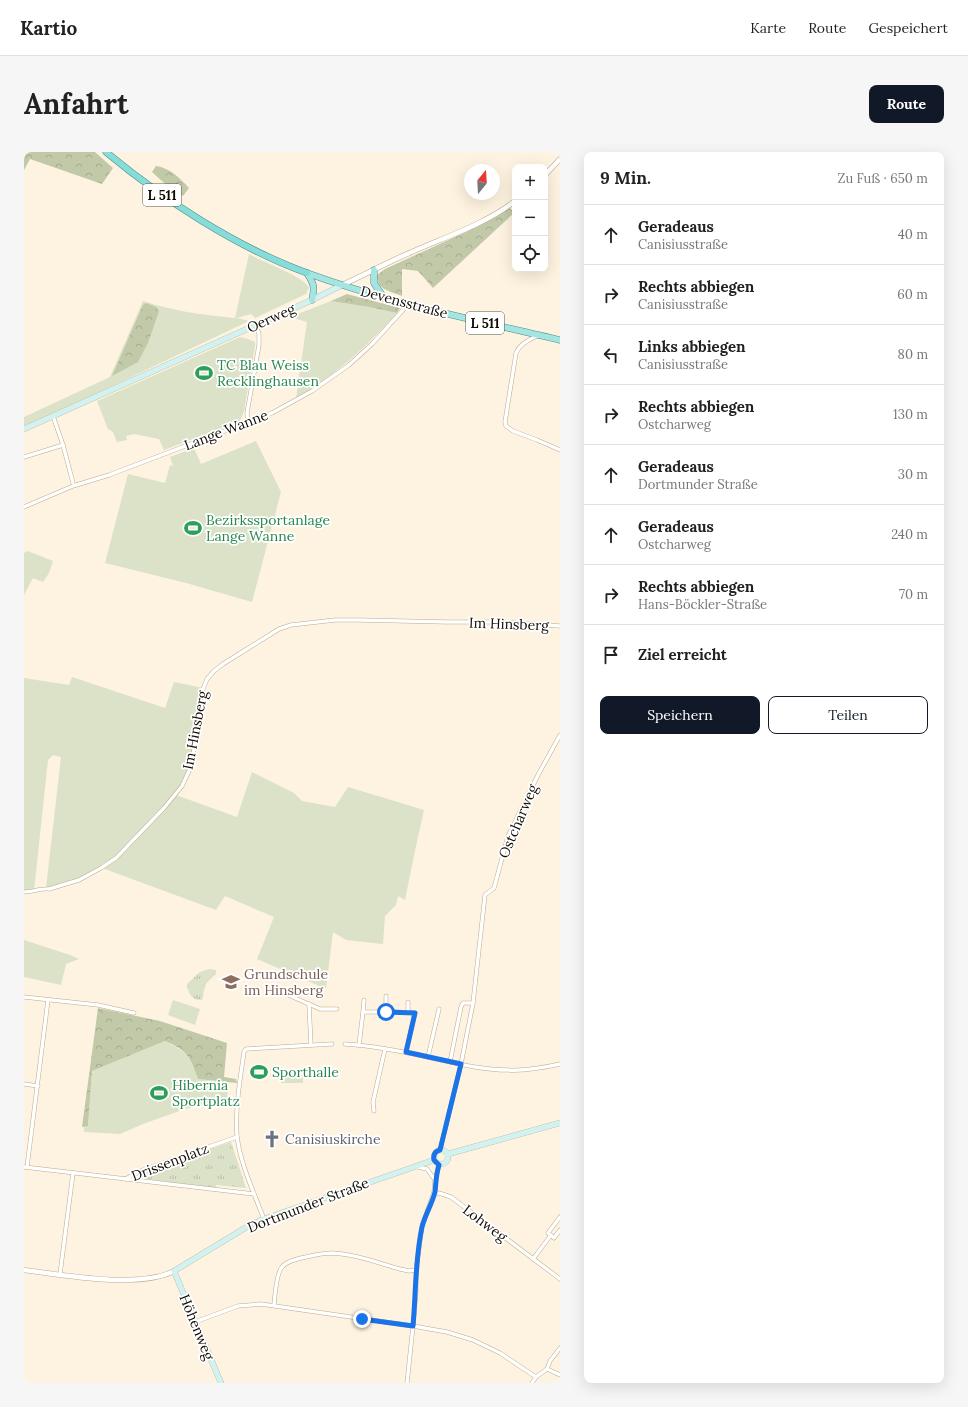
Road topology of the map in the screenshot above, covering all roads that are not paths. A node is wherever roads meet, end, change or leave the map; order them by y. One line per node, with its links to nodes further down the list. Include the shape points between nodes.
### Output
1 (106, 152): 6 (highway, L 511, via 166,198 222,232)
2 (560, 159): 3 (street)
3 (548, 172)
4 (512, 203): 5 (street, Oerweg, via 480,223)
5 (374, 270): 7 (street, Oerweg); 8 (main road, via 374,283)
6 (307, 273): 7 (main road, L 511); 9 (main road, via 313,283)
7 (342, 285): 8 (main road, Devensstraße / L 511); 9 (main road, Oerweg)
8 (384, 298): 12 (main road, Devensstraße / L 511)
9 (312, 300): 11 (main road, Oerweg)
10 (403, 310): 15 (street, Lange Wanne, via 349,365 312,391 272,413)
11 (256, 325): 14 (main road, Oerweg); 15 (street, via 259,345 247,414)
12 (539, 335): 13 (main road, Devensstraße / L 511); 18 (street, via 521,345 516,353 505,422 512,431)
13 (560, 340)
14 (53, 416): 16 (main road, Oerweg); 17 (street)
15 (248, 422): 21 (street, Lange Wanne, via 109,475 73,486)
16 (24, 429)
17 (63, 445): 19 (street); 20 (street)
18 (560, 450)
19 (24, 457)
20 (73, 483)
21 (24, 507)
22 (560, 626): 24 (street, Im Hinsberg, via 501,622 360,620 291,625 279,629 223,664 207,679 201,694 193,755 185,780 129,845 116,858 78,880 49,889)
23 (560, 735): 31 (street, Ostcharweg, via 508,836 494,888 485,895)
24 (24, 892)
25 (286, 994): 32 (street)
26 (386, 996): 36 (street)
27 (24, 997): 28 (street)
28 (48, 1000): 38 (street); 50 (street)
29 (364, 1000): 35 (street)
30 (408, 1002): 37 (street)
31 (473, 1003): 46 (street, via 463,1003 461,1007); 47 (street, Ostcharweg)
32 (309, 1004): 33 (street, via 320,1009); 41 (street)
33 (338, 1009)
34 (439, 1009): 45 (street)
35 (363, 1012): 36 (street); 42 (street)
36 (386, 1012): 37 (street)
37 (408, 1012): 44 (street, via 415,1013)
38 (134, 1013)
39 (332, 1044): 41 (street)
40 (345, 1044): 42 (street)
41 (311, 1045): 53 (street, via 246,1049 237,1116)
42 (359, 1045): 43 (street)
43 (385, 1049): 44 (street); 51 (street, via 373,1102)
44 (406, 1052): 45 (street)
45 (428, 1057): 46 (street)
46 (450, 1062): 47 (street)
47 (461, 1064): 48 (street, via 509,1070); 54 (street, Ostcharweg)
48 (560, 1064)
49 (24, 1084): 50 (street)
50 (38, 1086): 58 (street)
51 (374, 1111)
52 (560, 1123): 55 (main road)
53 (237, 1137): 60 (street, Drissenplatz); 63 (street)
54 (440, 1150): 55 (main road); 56 (main road, via 434,1154)
55 (448, 1154): 56 (main road, via 448,1159 443,1165)
56 (436, 1162): 57 (main road, Dortmunder Straße); 61 (street)
57 (416, 1166): 61 (street, via 427,1169); 65 (main road, Dortmunder Straße)
58 (26, 1167): 59 (street)
59 (73, 1173): 60 (street); 72 (street)
60 (124, 1179): 63 (street, Drissenplatz)
61 (435, 1180): 62 (street)
62 (434, 1192): 68 (street, Lohweg, via 451,1197); 70 (street, via 422,1226)
63 (254, 1194): 65 (street)
64 (560, 1217): 67 (street, via 548,1233)
65 (264, 1218): 71 (main road, Dortmunder Straße)
66 (560, 1230): 67 (street, via 554,1238)
67 (551, 1235): 68 (street)
68 (533, 1258): 73 (street, Lohweg)
69 (24, 1270): 72 (street, Dortmunder Straße)
70 (416, 1270): 74 (street, via 400,1269 345,1254 318,1254 286,1263 281,1267); 76 (street)
71 (174, 1271): 72 (street, Dortmunder Straße, via 149,1278 128,1280); 75 (main road, Höhenweg)
72 (60, 1274)
73 (560, 1279)
74 (274, 1305): 75 (street, via 238,1306); 76 (street)
75 (196, 1322): 81 (main road, Höhenweg)
76 (413, 1326): 80 (street, via 473,1340 500,1353); 82 (street)
77 (560, 1348): 78 (street)
78 (547, 1370): 79 (street); 80 (street)
79 (560, 1375)
80 (536, 1378): 83 (street)
81 (221, 1383)
82 (407, 1383)
83 (532, 1383)

